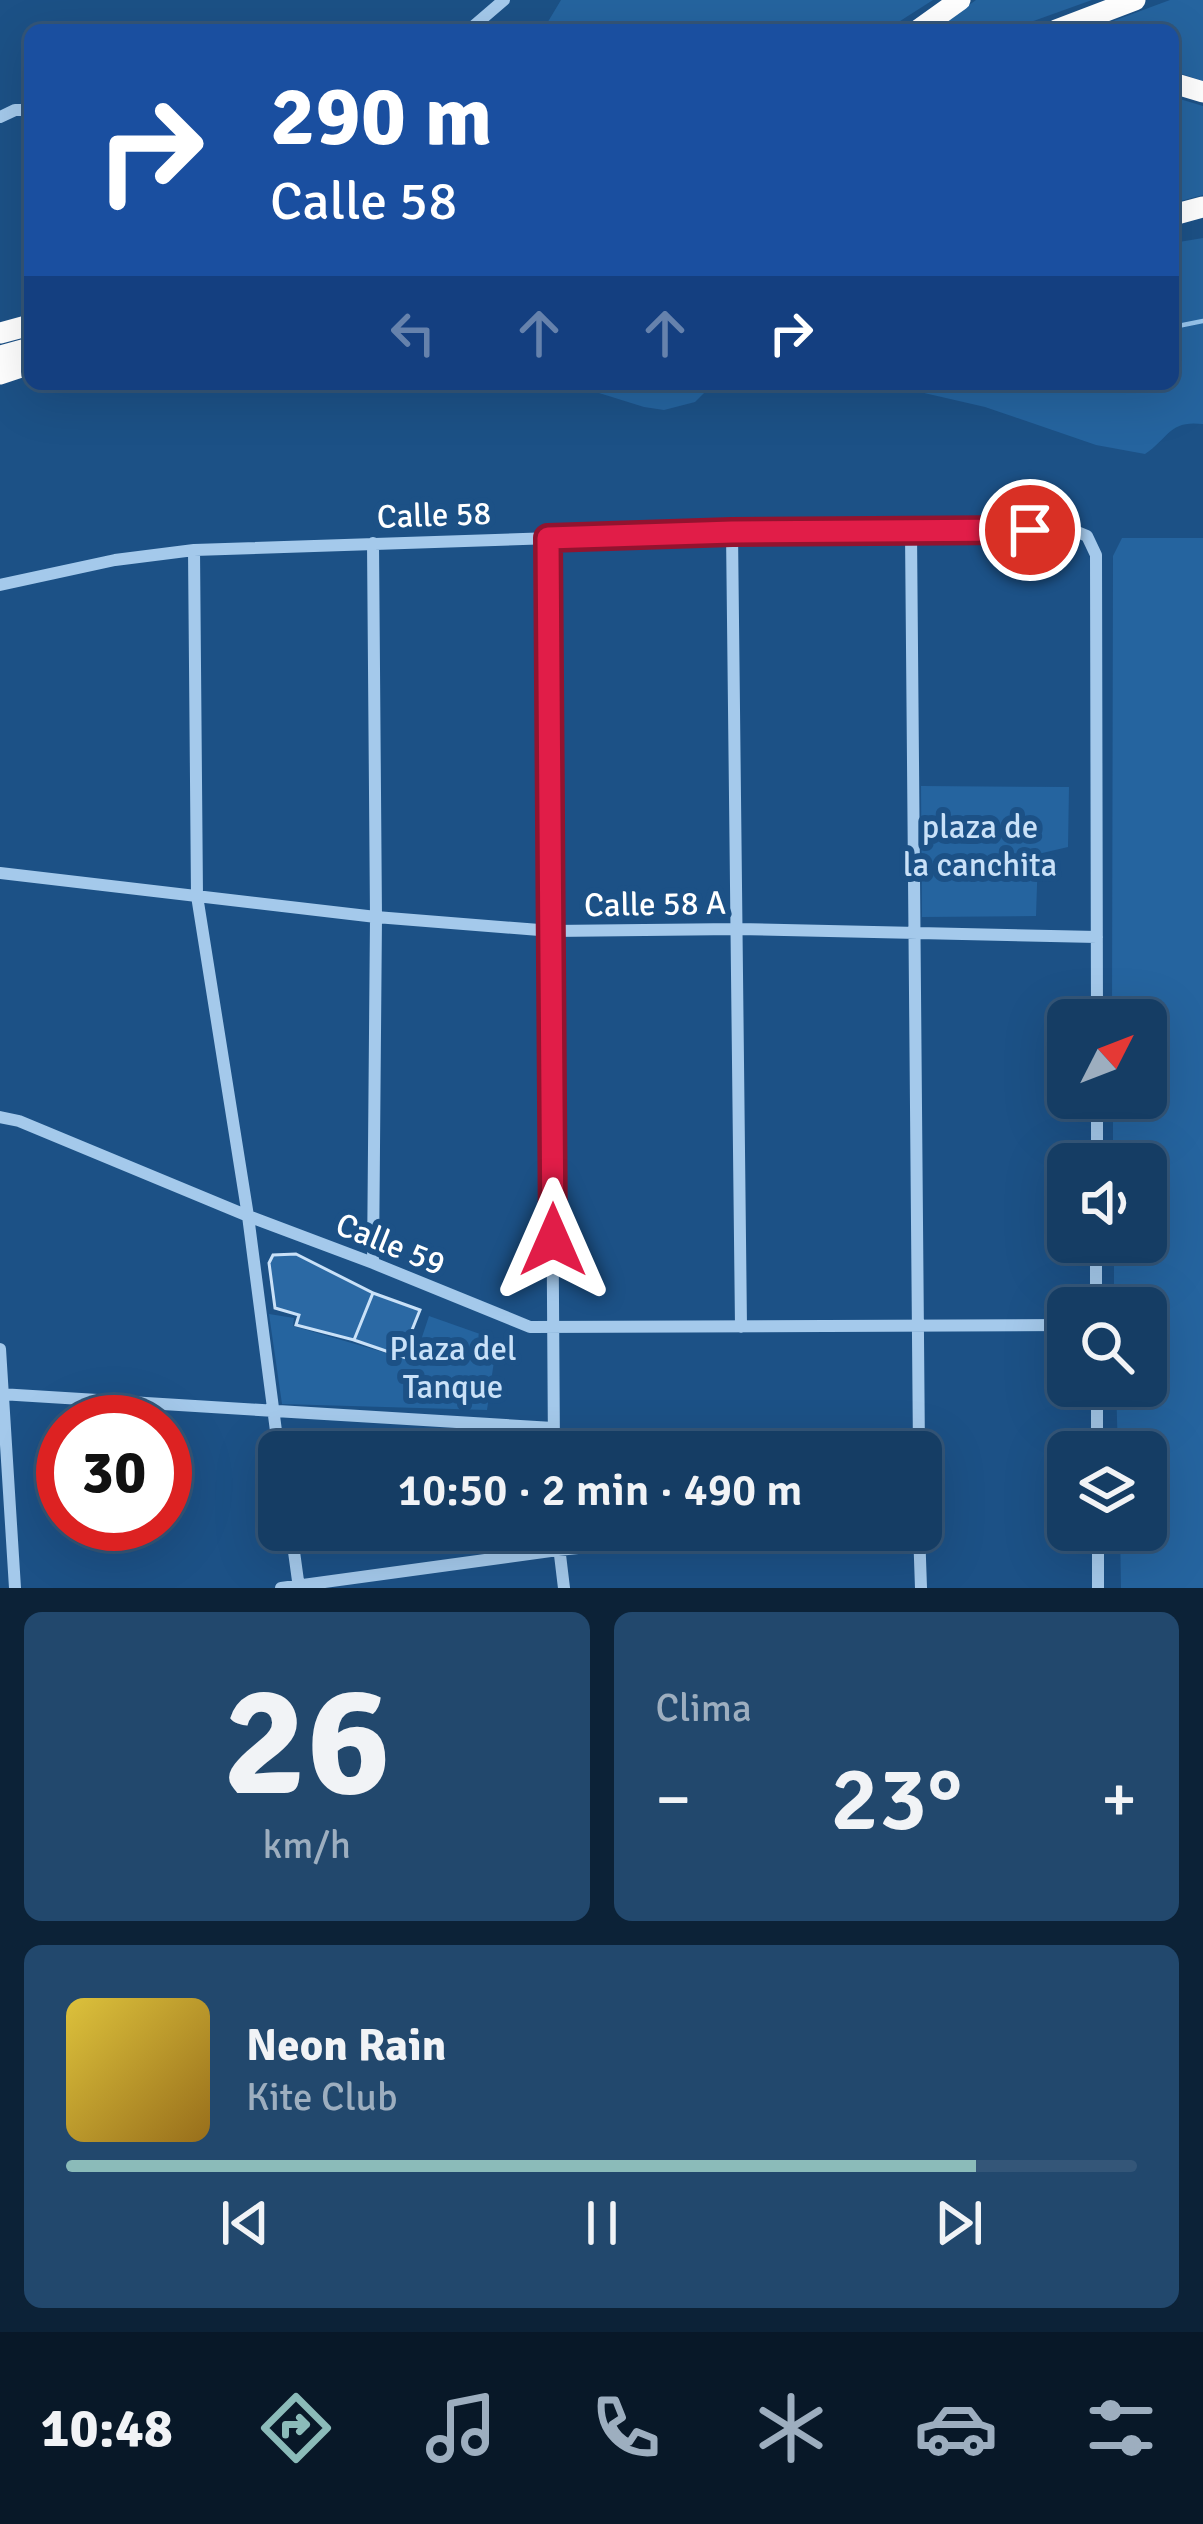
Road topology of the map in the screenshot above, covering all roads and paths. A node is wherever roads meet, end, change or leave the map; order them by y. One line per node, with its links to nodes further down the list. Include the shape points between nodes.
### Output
1 (504, 0): 4 (street)
2 (960, 0): 5 (highway)
3 (1135, 0): 6 (highway)
4 (476, 24)
5 (926, 24)
6 (1072, 24)
7 (732, 532): 8 (street, Calle 58); 9 (street, Calle 58); 16 (street)
8 (911, 532): 18 (street); 19 (street, Calle 58, via 1070,529 1087,536 1096,555)
9 (548, 538): 10 (street, Calle 58); 17 (street)
10 (373, 543): 11 (street, Calle 58); 15 (street)
11 (194, 550): 12 (street, Calle 58); 14 (street)
12 (0, 585)
13 (0, 873): 14 (street, Calle 58 A)
14 (197, 896): 15 (street, Calle 58 A); 22 (street)
15 (376, 917): 17 (street, Calle 58 A); 23 (street)
16 (736, 929): 17 (street, Calle 58 A); 18 (street, Calle 58 A); 26 (street)
17 (552, 932): 27 (street)
18 (914, 933): 19 (street, Calle 58 A); 25 (street)
19 (1097, 937): 20 (street)
20 (1097, 999)
21 (0, 1117): 22 (street, Calle 59)
22 (248, 1216): 23 (street, Calle 59); 30 (street)
23 (373, 1263): 27 (street, Calle 59, via 518,1324)
24 (1047, 1325): 25 (street, Calle 59)
25 (920, 1326): 26 (street, Calle 59); 34 (street)
26 (741, 1327): 27 (street, Calle 59)
27 (554, 1329): 31 (street)
28 (0, 1349): 29 (street)
29 (2, 1394): 30 (street); 41 (street)
30 (272, 1412): 31 (street); 32 (street)
31 (553, 1428): 33 (street)
32 (275, 1431)
33 (553, 1431)
34 (920, 1431)
35 (294, 1551): 40 (street)
36 (551, 1551): 40 (street)
37 (558, 1551): 43 (street)
38 (920, 1551): 44 (street)
39 (1098, 1551): 45 (street)
40 (299, 1587): 42 (street)
41 (15, 1588)
42 (281, 1588)
43 (564, 1588)
44 (921, 1588)
45 (1098, 1588)

